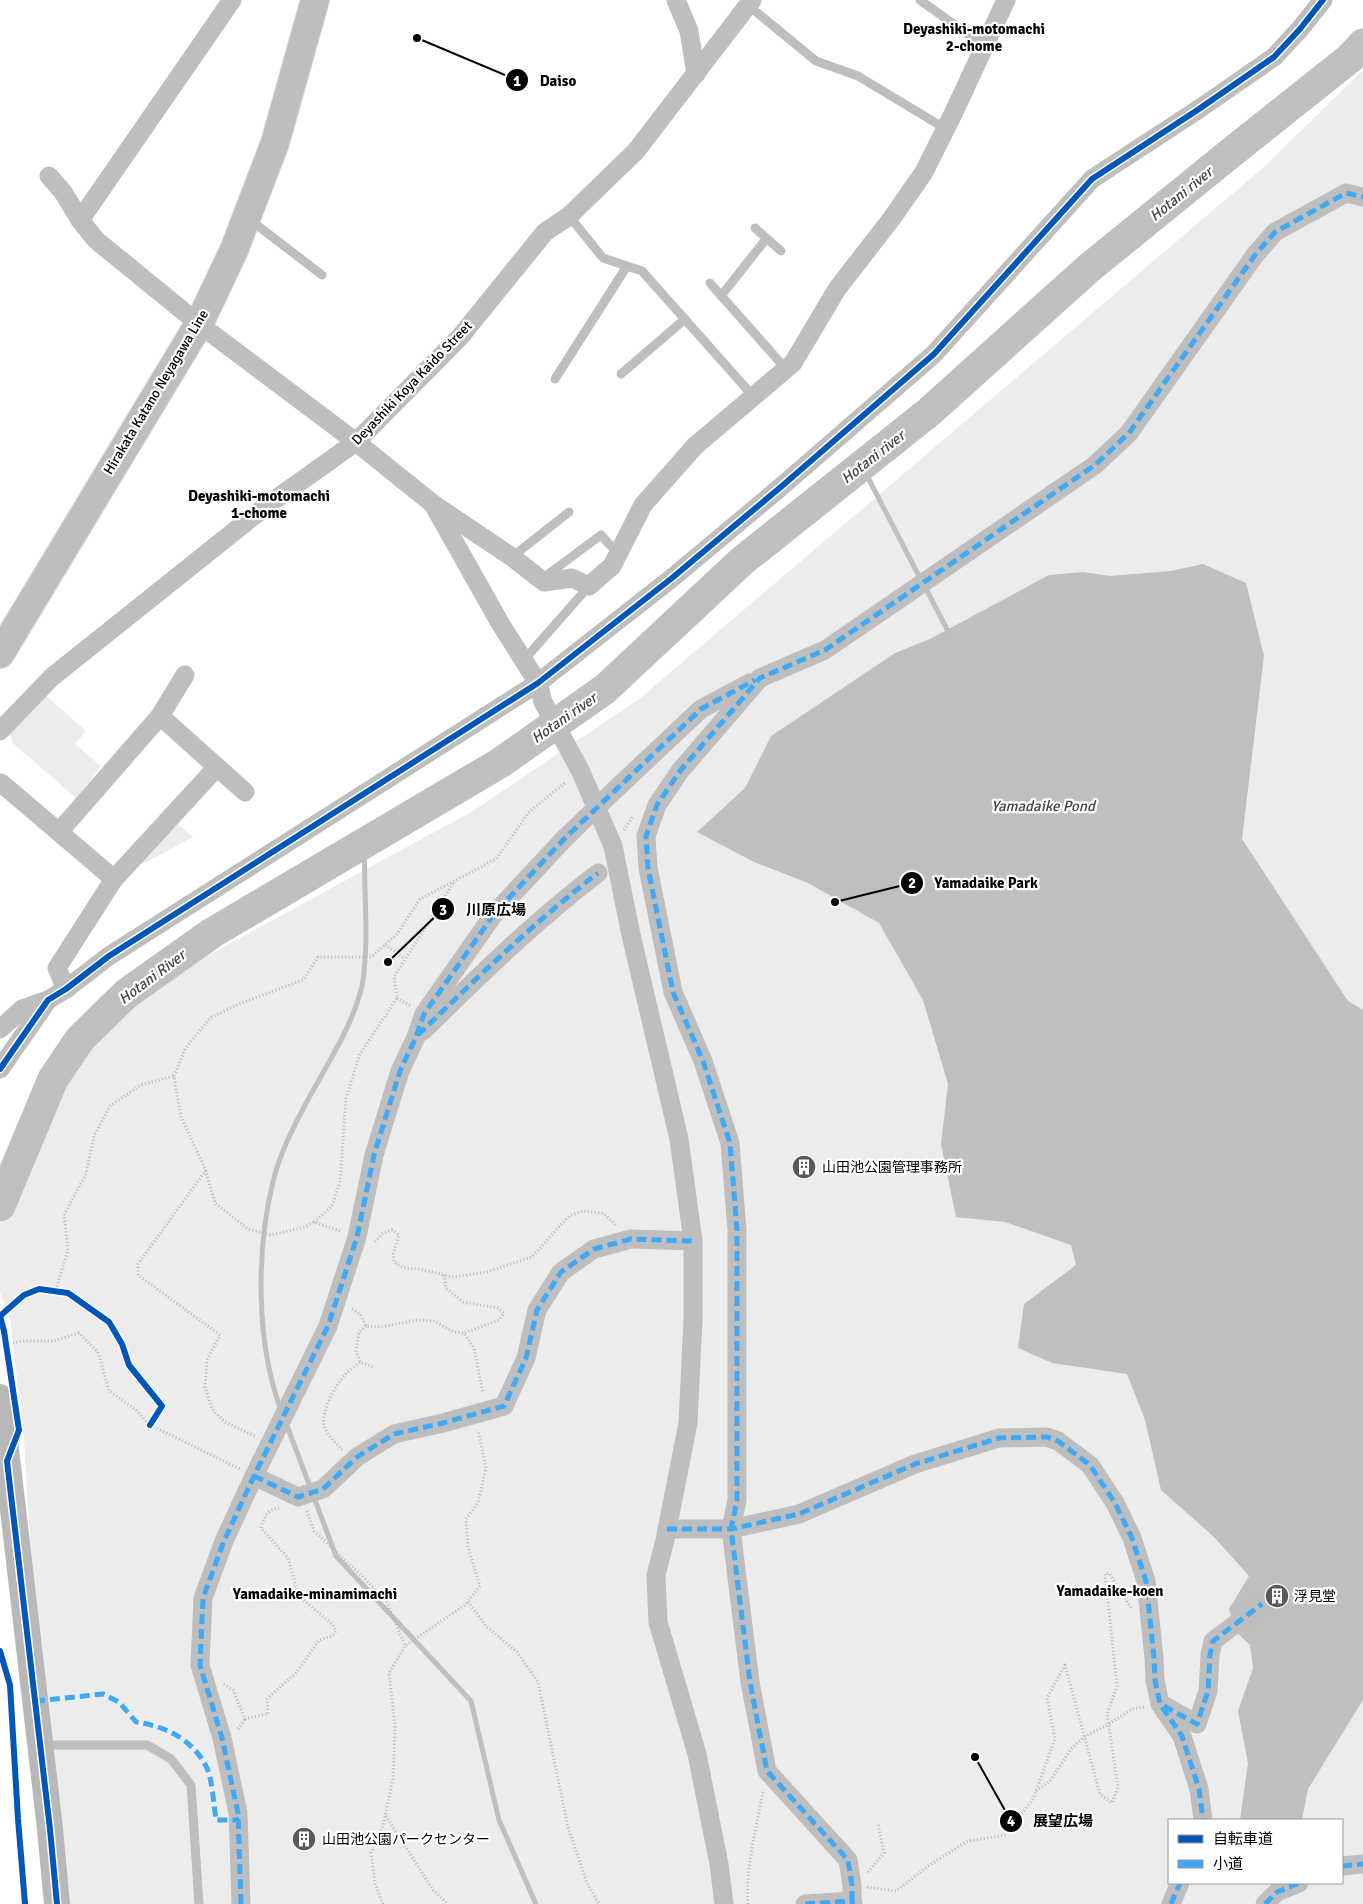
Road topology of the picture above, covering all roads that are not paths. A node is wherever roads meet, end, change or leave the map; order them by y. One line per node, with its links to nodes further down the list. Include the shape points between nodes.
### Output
1 (232, 0): 15 (street)
2 (315, 0): 14 (main road, Hirakata Katano Neyagawa Line, via 276,143)
3 (676, 0): 9 (street, via 688,31)
4 (920, 0): 8 (lane)
5 (1006, 0): 8 (street)
6 (1323, 0): 40 (street, via 1274,57 1092,179 934,354 672,578)
7 (750, 3): 9 (street, Deyashiki Koya Kaido Street); 10 (lane, via 816,61 858,76)
8 (984, 46): 10 (street)
9 (696, 74): 13 (street, Deyashiki Koya Kaido Street, via 636,151)
10 (946, 129): 25 (street, via 924,172 837,290 793,363)
11 (49, 176): 15 (street)
12 (1363, 197): 39 (street, via 1346,193 1275,232 1255,255 1129,433 1095,465 825,650)
13 (569, 216): 19 (lane, via 603,258); 29 (street, Deyashiki Koya Kaido Street, via 545,232 460,337)
14 (247, 217): 20 (lane); 24 (main road, Hirakata Katano Neyagawa Line)
15 (80, 220): 24 (street, via 96,240)
16 (756, 228): 17 (lane)
17 (766, 239): 18 (lane); 22 (lane)
18 (781, 251)
19 (627, 266): 23 (lane, via 642,271); 27 (lane)
20 (322, 275)
21 (710, 283): 22 (lane)
22 (721, 296): 25 (lane)
23 (685, 319): 26 (lane); 28 (lane)
24 (199, 324): 29 (street); 36 (main road, Hirakata Katano Neyagawa Line)
25 (786, 369): 28 (street)
26 (621, 374)
27 (556, 379)
28 (753, 396): 32 (street, via 694,446 643,505)
29 (356, 442): 30 (street); 42 (street, Deyashiki Koya Kaido Street, via 266,506 52,676)
30 (433, 504): 33 (street); 37 (street, via 500,624)
31 (569, 512): 33 (lane)
32 (618, 554): 34 (lane, via 600,535); 35 (street, via 612,566)
33 (512, 557): 34 (street)
34 (540, 580): 35 (street, via 572,578)
35 (589, 586): 37 (lane)
36 (0, 654)
37 (524, 660): 40 (street)
38 (185, 675): 41 (street)
39 (760, 678): 52 (street, bridge, via 701,709 564,839 494,914 424,1014); 57 (street, via 680,770 658,805 646,836 648,868 673,992 703,1062 730,1143 737,1230 737,1500)
40 (538, 683): 49 (street, via 109,956); 54 (street, via 543,702 577,766 613,846 679,1139)
41 (160, 716): 43 (street); 46 (street)
42 (0, 731)
43 (217, 767): 45 (street); 48 (street)
44 (1, 783): 46 (street)
45 (245, 792)
46 (59, 832): 48 (street)
47 (598, 873): 52 (street, via 500,956)
48 (114, 879): 49 (street, via 57,968)
49 (66, 989): 50 (street)
50 (48, 1000): 51 (street, via 22,1009); 53 (street)
51 (0, 1029)
52 (416, 1037): 56 (street, via 400,1071 374,1155 357,1236 328,1326)
53 (0, 1069)
54 (693, 1241): 56 (street, via 631,1239 594,1250 561,1272 537,1310 526,1358 504,1406 394,1434 357,1457 323,1489 298,1496); 58 (street, via 688,1423)
55 (1, 1401): 61 (street)
56 (254, 1476): 70 (street, via 224,1541 203,1598 200,1666 222,1738 238,1812)
57 (731, 1528): 58 (street); 60 (street, via 799,1514 915,1464 999,1438 1047,1437 1058,1441 1090,1465 1115,1503 1132,1538 1146,1581); 67 (street, via 750,1682 767,1771 848,1860)
58 (667, 1529): 71 (street, via 656,1575 658,1622 697,1754 720,1864)
59 (1262, 1604): 60 (street, via 1213,1641 1208,1691 1197,1724)
60 (1160, 1704): 62 (street, via 1182,1736 1199,1789)
61 (40, 1745): 68 (street); 69 (lane, via 147,1745 171,1759 191,1785)
62 (1203, 1819)
63 (1363, 1864): 64 (street)
64 (1343, 1866)
65 (1180, 1884): 73 (street)
66 (1297, 1884): 74 (street, via 1277,1892)
67 (852, 1897): 72 (street)
68 (57, 1904)
69 (199, 1904)
70 (241, 1904)
71 (724, 1904)
72 (806, 1904)
73 (1171, 1904)
74 (1265, 1904)

